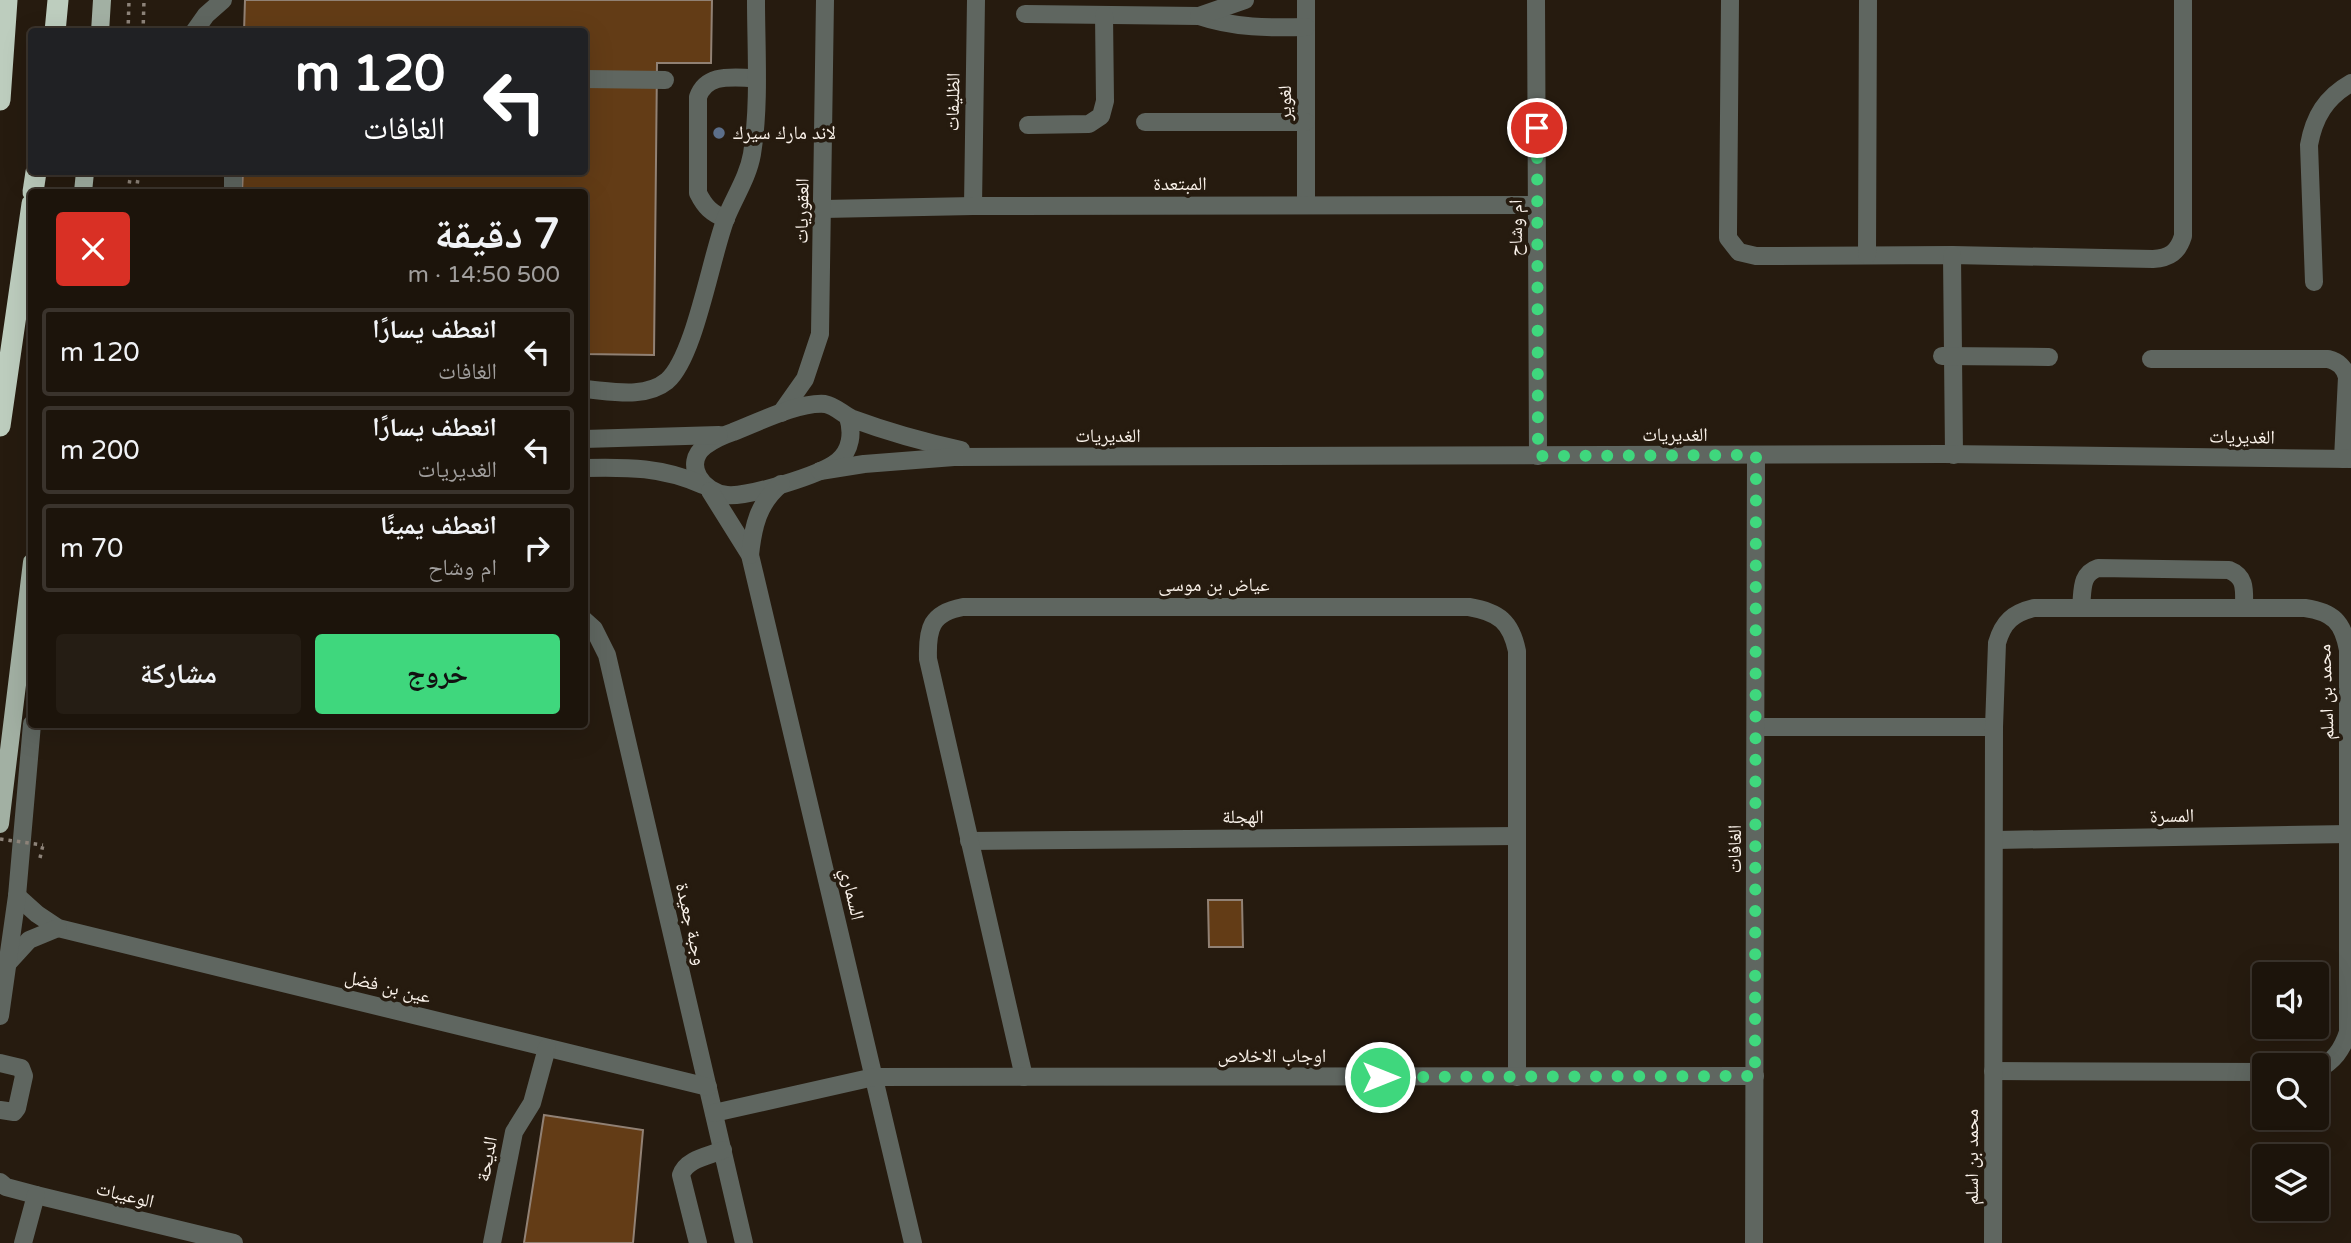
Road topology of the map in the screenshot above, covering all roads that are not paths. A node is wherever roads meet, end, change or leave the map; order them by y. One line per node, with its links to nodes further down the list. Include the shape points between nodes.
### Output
1 (7, 0): 25 (highway)
2 (58, 0): 18 (highway)
3 (103, 0): 19 (main road)
4 (223, 0): 20 (street)
5 (756, 0): 21 (street)
6 (825, 0): 32 (street, العقوريات)
7 (976, 0): 31 (street, الظليفات)
8 (1245, 0): 16 (street)
9 (1306, 0): 17 (street, لغوير)
10 (1536, 0): 30 (street, ام وشاح)
11 (1730, 0): 35 (street, via 1728,238 1732,246 1747,256)
12 (1868, 0): 35 (street)
13 (2183, 0): 36 (street, via 2183,223 2180,246 2173,254 2163,259)
14 (1025, 14): 15 (street)
15 (1104, 15): 16 (street); 28 (street, via 1105,101 1101,116 1089,124)
16 (1199, 16): 17 (street, via 1248,26)
17 (1306, 27): 27 (street, لغوير)
18 (55, 28)
19 (100, 28)
20 (197, 28)
21 (756, 78): 33 (street, via 750,164); 33 (street, via 716,79 701,89 698,97 698,193 704,205)
22 (588, 79): 23 (street)
23 (665, 80)
24 (2351, 83): 37 (street, via 2326,103 2310,137)
25 (0, 100)
26 (1145, 122): 27 (street)
27 (1306, 122): 29 (street, لغوير)
28 (1028, 125)
29 (1307, 205): 30 (street, المبتعدة); 31 (street, المبتعدة)
30 (1537, 205): 49 (street, ام وشاح)
31 (973, 206): 32 (street, المبتعدة)
32 (823, 209): 42 (street, العقوريات, via 820,334 806,379)
33 (726, 219): 41 (street, via 687,349 675,373 665,383 640,392)
34 (28, 232): 44 (highway)
35 (1867, 255): 36 (street)
36 (1947, 255): 38 (street)
37 (2314, 282)
38 (1948, 356): 39 (street); 48 (street)
39 (2049, 357)
40 (2151, 359): 51 (street, via 2335,361 2347,377)
41 (588, 389)
42 (781, 412): 43 (street, الغديريات, via 827,404); 45 (street, الغديريات)
43 (848, 417): 50 (street, الغديريات, via 907,437); 53 (street, via 852,429 847,450)
44 (0, 426)
45 (726, 434): 46 (street); 55 (street, via 698,454 695,465)
46 (588, 439)
47 (1756, 455): 48 (street, الغديريات); 49 (street, الغديريات); 61 (street, الغافات)
48 (1949, 455): 51 (street, الغديريات)
49 (1538, 456): 50 (street, الغديريات)
50 (998, 458): 53 (street, الغديريات, via 909,459)
51 (2347, 459)
52 (588, 468): 55 (street, via 649,468)
53 (820, 471): 54 (street)
54 (782, 484): 55 (street, via 741,495); 56 (street, السماري, via 769,494 756,520)
55 (707, 488): 56 (street, السماري)
56 (750, 555): 79 (street, السماري)
57 (28, 595): 64 (main road)
58 (2081, 607): 59 (street, محمد بن اسلم); 59 (street, via 2084,579 2098,568 2229,570 2243,582); 62 (street, محمد بن اسلم, via 2021,611 2001,629)
59 (2244, 608): 65 (street, محمد بن اسلم, via 2321,610 2335,619 2345,634)
60 (588, 624): 82 (street, وجبة جعيدة, via 607,655)
61 (1757, 727): 62 (street); 78 (street, الغافات)
62 (1994, 727): 67 (street, محمد بن اسلم)
63 (32, 728): 69 (street)
64 (0, 824)
65 (2349, 834): 67 (street, المسرة); 74 (street, محمد بن اسلم, via 2347,1032 2344,1045)
66 (1517, 836): 68 (street, الهجلة); 68 (street, عياض بن موسى, via 1517,652 1508,626 1485,610 977,607 948,610 934,621 927,636 928,659); 81 (street, عياض بن موسى)
67 (1996, 840): 76 (street, محمد بن اسلم)
68 (969, 841): 80 (street, عياض بن موسى)
69 (17, 896): 70 (street, عين بن فضل); 71 (street)
70 (58, 928): 71 (street, via 29,940); 73 (street, عين بن فضل)
71 (8, 963): 72 (street)
72 (0, 1017)
73 (547, 1048): 82 (street, عين بن فضل); 90 (street, الديحة, via 532,1103 514,1132)
74 (2329, 1061)
75 (0, 1063): 83 (street, via 20,1068 24,1076 18,1108 14,1112)
76 (1993, 1071): 77 (street); 95 (street, محمد بن اسلم)
77 (2252, 1072)
78 (1755, 1076): 81 (street, اوجاب الاخلاص); 94 (street, الغافات)
79 (874, 1077): 80 (street, اوجاب الاخلاص); 84 (street, اوجاب الاخلاص); 93 (street, السماري)
80 (1024, 1077): 81 (street, اوجاب الاخلاص)
81 (1517, 1077)
82 (708, 1087): 84 (street, وجبة جعيدة)
83 (0, 1110)
84 (714, 1113): 85 (street, وجبة جعيدة)
85 (723, 1150): 91 (street, via 684,1166 681,1175); 92 (street, وجبة جعيدة)
86 (2, 1186): 87 (street, الوعيبات)
87 (36, 1195): 88 (street); 89 (street, الوعيبات)
88 (23, 1243)
89 (234, 1243)
90 (492, 1243)
91 (698, 1243)
92 (744, 1243)
93 (913, 1243)
94 (1754, 1243)
95 (1993, 1243)

